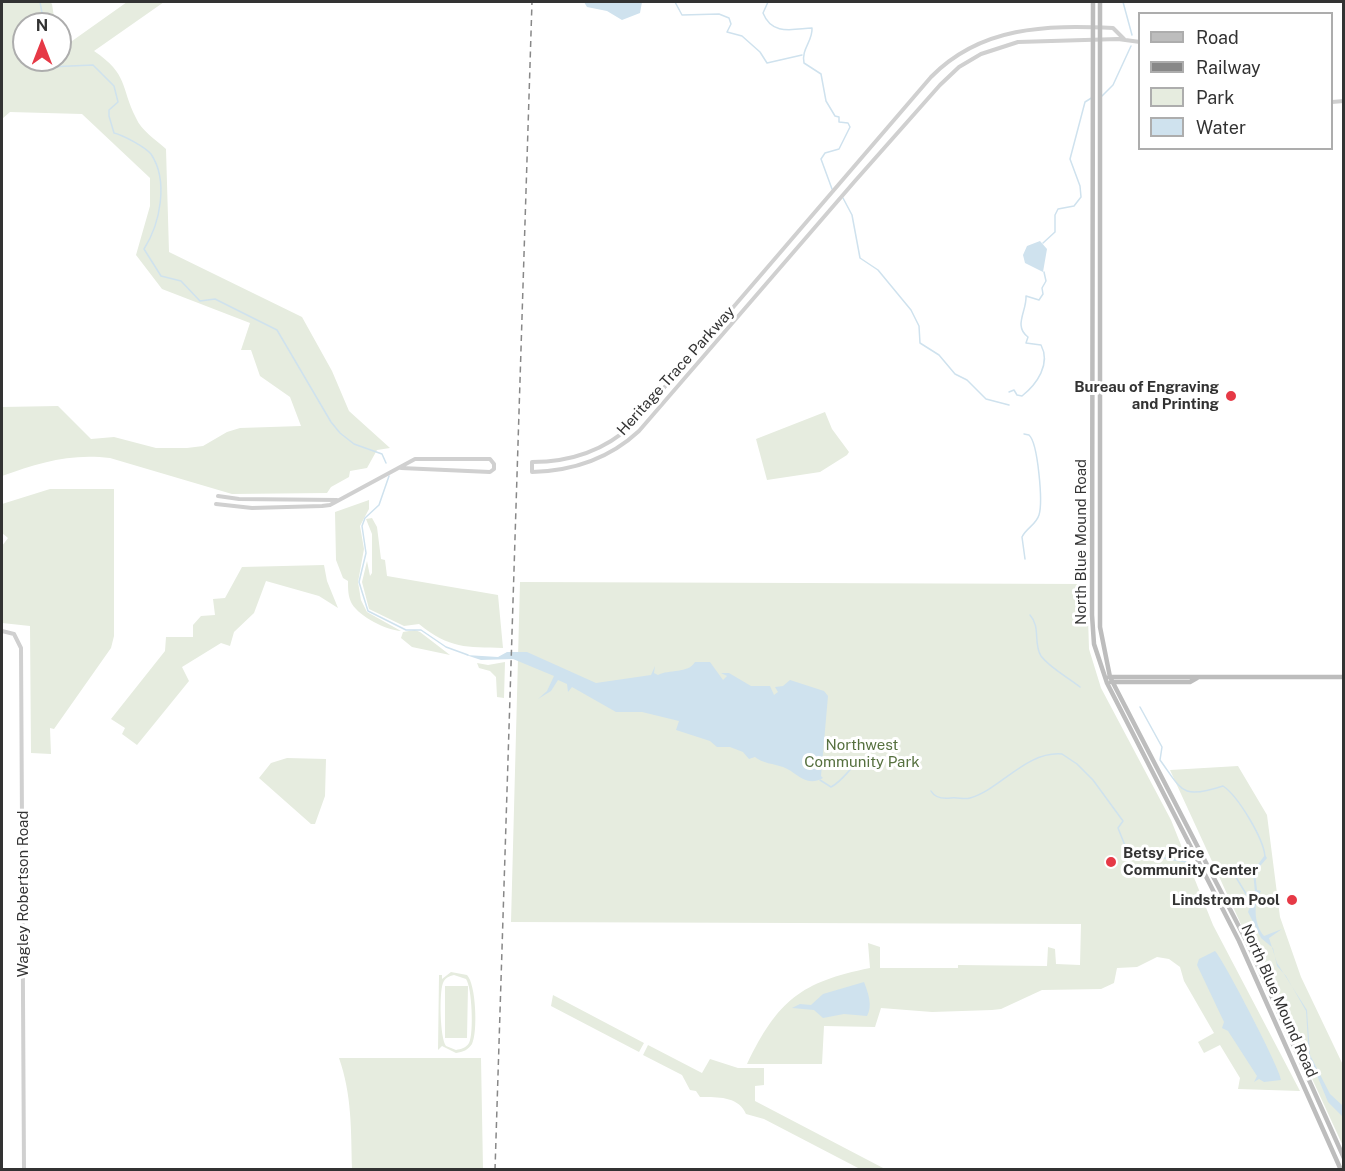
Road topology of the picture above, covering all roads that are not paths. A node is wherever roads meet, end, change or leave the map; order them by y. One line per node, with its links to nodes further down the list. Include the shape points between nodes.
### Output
1 (1093, 2): 3 (main road, North Blue Mound Road)
2 (1100, 2): 4 (main road, North Blue Mound Road)
3 (1093, 28): 4 (street, Heritage Trace Parkway); 5 (main road, North Blue Mound Road); 5 (street, Heritage Trace Parkway, via 1008,32 976,43 946,63 632,424 611,442 591,451 566,459 532,462 532,472 560,470 592,460 621,446 644,427 855,181 959,67 1008,44)
4 (1100, 28): 6 (main road, North Blue Mound Road); 7 (street, Heritage Trace Parkway, via 1115,29)
5 (1093, 39): 6 (street, Heritage Trace Parkway); 14 (main road, North Blue Mound Road, via 1092,615)
6 (1100, 39): 7 (street, Heritage Trace Parkway); 15 (main road, North Blue Mound Road, via 1100,627)
7 (1124, 39): 8 (street, Heritage Trace Parkway)
8 (1138, 42)
9 (401, 468): 9 (street, via 490,472 494,464 490,459 435,457 415,459); 11 (street)
10 (218, 496): 11 (street)
11 (337, 500): 12 (street, via 318,507)
12 (216, 504)
13 (2, 631): 25 (street, Wagley Robertson Road, via 14,634 21,648)
14 (1104, 676): 15 (main road); 19 (main road, North Blue Mound Road)
15 (1110, 676): 16 (main road); 18 (main road, North Blue Mound Road)
16 (1200, 676): 17 (main road); 18 (main road, via 1190,682)
17 (1344, 677)
18 (1113, 682): 19 (main road); 20 (main road, North Blue Mound Road)
19 (1107, 683): 20 (main road, North Blue Mound Road)
20 (1116, 695): 21 (main road, North Blue Mound Road)
21 (1126, 714): 22 (main road, North Blue Mound Road, via 1214,875); 23 (main road, North Blue Mound Road, via 1239,941)
22 (1319, 1103): 23 (main road); 24 (main road, North Blue Mound Road)
23 (1312, 1106): 26 (main road, North Blue Mound Road)
24 (1344, 1158)
25 (24, 1170)
26 (1341, 1170)

